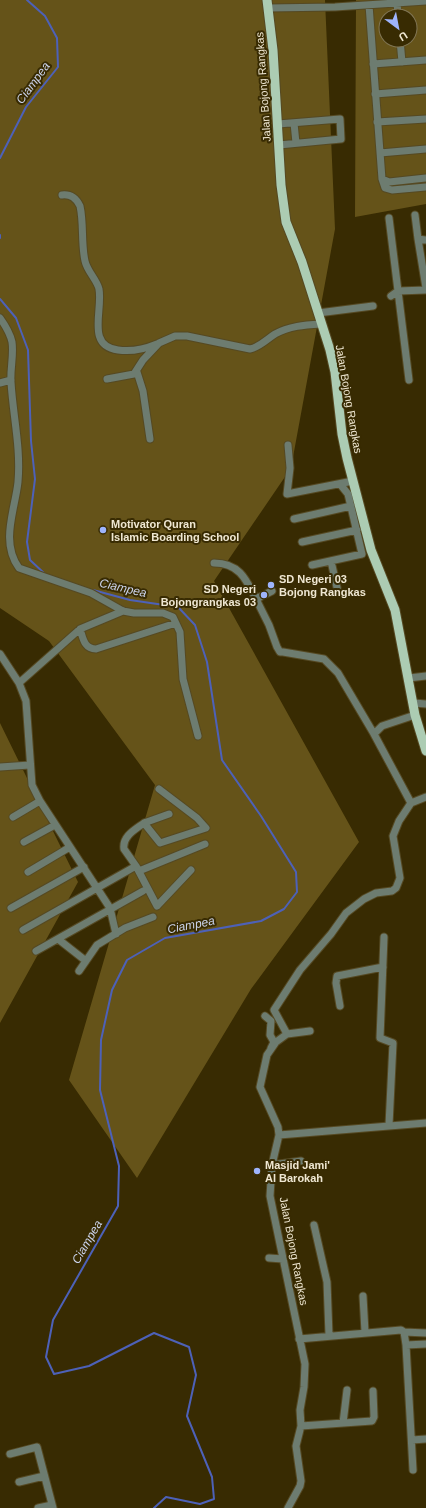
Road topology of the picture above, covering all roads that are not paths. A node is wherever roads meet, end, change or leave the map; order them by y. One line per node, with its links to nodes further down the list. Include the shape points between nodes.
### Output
1 (409, 0): 2 (street); 3 (street)
2 (426, 1)
3 (397, 2): 5 (street); 6 (street)
4 (268, 4): 5 (street, via 335,7); 16 (main road, Jalan Bojong Rangkas)
5 (369, 5): 10 (street)
6 (397, 8)
7 (401, 48): 9 (street)
8 (426, 60): 9 (street)
9 (402, 62): 10 (street)
10 (373, 64): 12 (street)
11 (426, 90): 12 (street)
12 (375, 94): 14 (street)
13 (426, 119): 14 (street)
14 (377, 122): 20 (street)
15 (294, 123): 16 (street); 17 (street); 17 (street, via 340,119 341,139)
16 (278, 124): 18 (main road, Jalan Bojong Rangkas)
17 (296, 143): 18 (street)
18 (279, 145): 34 (main road, Jalan Bojong Rangkas, via 286,222)
19 (426, 149): 20 (street)
20 (380, 153): 22 (street)
21 (426, 178): 22 (street, via 389,182)
22 (382, 179): 23 (street, via 385,188 392,190)
23 (426, 187)
24 (62, 195): 37 (street, via 71,195 80,206 85,262 99,289 99,333 102,344 108,349 125,351 143,349)
25 (415, 215): 27 (street)
26 (389, 218): 31 (street)
27 (418, 239): 28 (street); 29 (street)
28 (426, 240)
29 (424, 264): 30 (street)
30 (426, 289): 31 (street)
31 (398, 292): 32 (street); 41 (street)
32 (391, 296)
33 (373, 306): 34 (street)
34 (318, 314): 36 (main road, Jalan Bojong Rangkas)
35 (0, 318): 40 (street, via 8,329 12,343)
36 (321, 324): 37 (street, via 282,330 258,346 250,348 181,335); 45 (main road, Jalan Bojong Rangkas, via 335,372 342,434)
37 (159, 343): 38 (street, via 143,360)
38 (137, 372): 39 (street, via 131,376); 43 (street, via 143,391)
39 (107, 379)
40 (11, 380): 42 (street); 57 (street, via 19,448 18,483 10,514 10,543 14,561 19,568 91,592)
41 (410, 380)
42 (0, 383)
43 (150, 439)
44 (288, 445): 46 (street, via 290,468 287,494)
45 (353, 481): 46 (street); 62 (main road, Jalan Bojong Rangkas, via 370,546 395,610)
46 (340, 484): 47 (street, via 348,494)
47 (351, 506): 48 (street); 49 (street)
48 (294, 519)
49 (356, 530): 50 (street); 51 (street, via 362,554)
50 (302, 542)
51 (331, 561): 53 (street); 55 (street)
52 (214, 563): 56 (street, via 239,570)
53 (312, 565)
54 (272, 591): 56 (street)
55 (338, 592)
56 (256, 599): 67 (street, via 280,652 320,658 329,662)
57 (123, 611): 58 (street, via 163,613 173,617); 59 (street)
58 (176, 623): 59 (street, via 93,649 86,646); 68 (street, via 180,632 183,679)
59 (80, 629): 63 (street)
60 (0, 654): 63 (street)
61 (426, 676): 62 (street)
62 (409, 678): 64 (main road, Jalan Bojong Rangkas)
63 (19, 683): 70 (street, via 26,701)
64 (414, 703): 65 (street); 66 (main road, Jalan Bojong Rangkas)
65 (426, 704)
66 (415, 715): 67 (street, via 382,726); 69 (main road, Jalan Bojong Rangkas)
67 (374, 734): 75 (street)
68 (198, 736)
69 (426, 751)
70 (30, 765): 71 (street); 74 (street, via 32,785)
71 (0, 767)
72 (159, 789): 78 (street, via 206,828 160,843)
73 (426, 798): 75 (street)
74 (40, 801): 77 (street); 79 (street)
75 (411, 803): 103 (street, via 399,821 394,836 399,883 392,891 376,893 355,904 300,970 274,1010)
76 (169, 814): 78 (street)
77 (13, 817)
78 (144, 823): 84 (street, via 130,832 123,846)
79 (55, 825): 80 (street); 82 (street)
80 (24, 842)
81 (206, 844): 84 (street)
82 (70, 847): 83 (street); 86 (street)
83 (84, 867): 87 (street); 89 (street)
84 (137, 869): 85 (street, via 157,906); 87 (street)
85 (191, 870)
86 (28, 872)
87 (98, 888): 90 (street); 92 (street)
88 (143, 891): 90 (street)
89 (11, 908)
90 (110, 908): 93 (street); 95 (street)
91 (153, 917): 93 (street)
92 (23, 930)
93 (116, 934): 97 (street, via 97,945)
94 (384, 937): 98 (street)
95 (58, 939): 96 (street); 97 (street)
96 (36, 951)
97 (86, 961): 99 (street)
98 (383, 967): 100 (street, via 337,976); 106 (street, via 380,1038 393,1043)
99 (79, 971)
100 (340, 1006)
101 (265, 1016): 104 (street, via 271,1021 270,1035 274,1042)
102 (310, 1031): 103 (street)
103 (287, 1034): 104 (street)
104 (271, 1048): 107 (street, via 260,1087)
105 (426, 1123): 106 (street)
106 (389, 1125): 107 (street)
107 (279, 1135): 109 (street, Jalan Bojong Rangkas)
108 (301, 1161): 109 (street)
109 (272, 1165): 112 (street, Jalan Bojong Rangkas, via 270,1196)
110 (314, 1225): 117 (street, via 326,1282)
111 (269, 1258): 112 (street)
112 (283, 1259): 118 (street, Jalan Bojong Rangkas)
113 (364, 1296): 114 (street)
114 (365, 1332): 115 (street); 117 (street)
115 (404, 1332): 116 (street); 120 (street)
116 (426, 1333)
117 (329, 1335): 118 (street)
118 (299, 1339): 124 (street, Jalan Bojong Rangkas, via 305,1364 300,1410)
119 (426, 1344): 120 (street)
120 (406, 1345): 126 (street)
121 (347, 1390): 123 (street)
122 (374, 1391): 123 (street, via 372,1421)
123 (343, 1424): 124 (street)
124 (301, 1426): 133 (street, Jalan Bojong Rangkas, via 296,1446 301,1481)
125 (426, 1439): 126 (street)
126 (412, 1440): 128 (street)
127 (10, 1454): 129 (street, via 37,1447)
128 (413, 1470)
129 (44, 1476): 130 (street); 131 (street)
130 (19, 1482)
131 (52, 1506): 132 (street)
132 (38, 1508)
133 (288, 1508)

